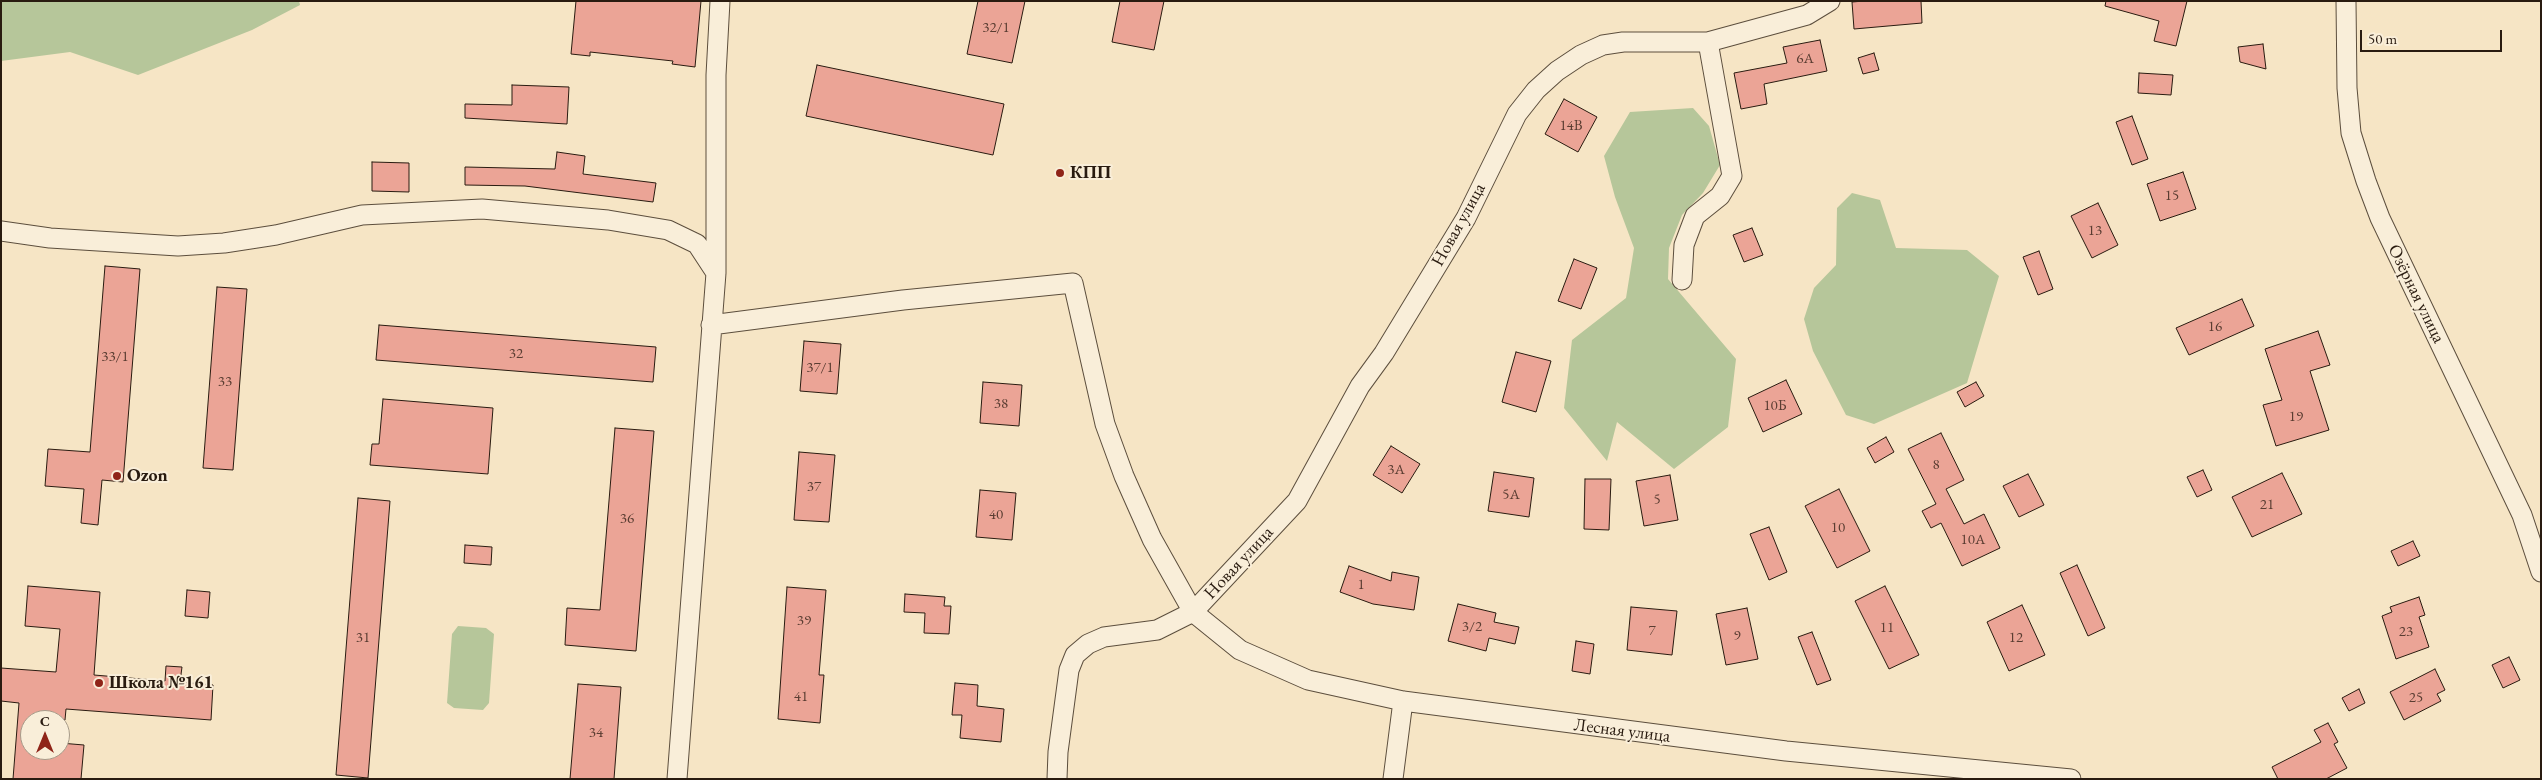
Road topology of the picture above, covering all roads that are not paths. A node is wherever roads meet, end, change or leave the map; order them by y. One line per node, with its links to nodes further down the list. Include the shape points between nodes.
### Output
1 (720, 1): 6 (street, via 716,75)
2 (1830, 1): 4 (street, Новая улица, via 1807,15)
3 (2346, 1): 9 (street, Озёрная улица, via 2351,133 2366,181 2380,218 2522,516)
4 (1708, 42): 7 (street, via 1732,176 1720,196 1695,216 1684,245); 10 (street, Новая улица, via 1603,45 1565,66 1536,90 1517,114 1466,218 1384,353 1360,386 1297,501)
5 (1, 231): 6 (street, via 50,238 178,246 224,243 362,215 482,209 608,220 668,230 697,244)
6 (716, 273): 8 (street)
7 (1682, 280)
8 (711, 324): 10 (street, via 1073,282 1105,424 1152,539); 13 (street)
9 (2541, 572)
10 (1193, 612): 11 (street, Лесная улица, via 1240,650 1308,680); 14 (street, via 1157,630 1104,637 1075,655 1069,670)
11 (1403, 701): 12 (street, Лесная улица, via 1786,751); 15 (street)
12 (2014, 776): 16 (street, Лесная улица)
13 (677, 779)
14 (1057, 779)
15 (1393, 779)
16 (2072, 779)

